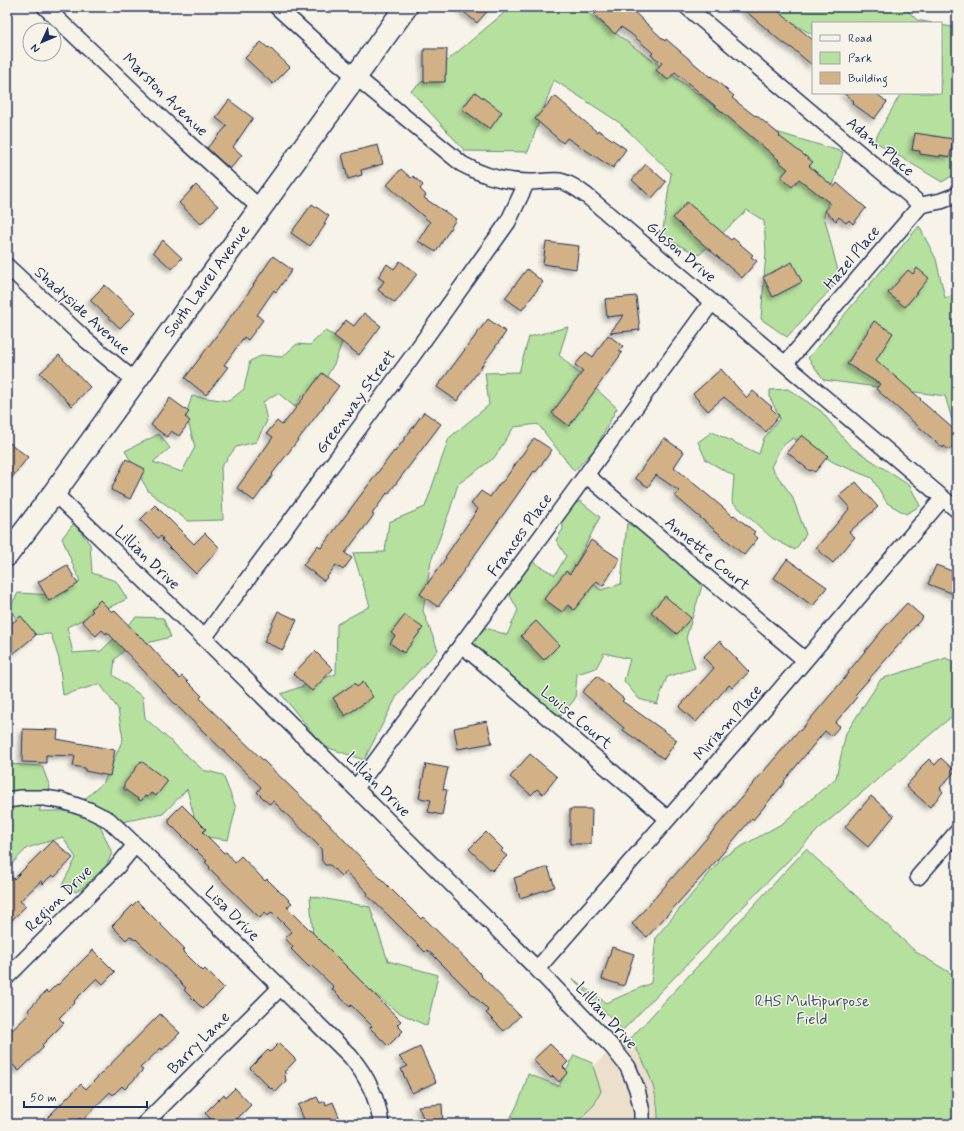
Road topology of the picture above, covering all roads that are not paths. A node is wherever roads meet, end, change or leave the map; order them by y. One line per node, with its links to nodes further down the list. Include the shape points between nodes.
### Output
1 (45, 7): 9 (street, Marston Avenue)
2 (277, 7): 5 (street, Gibson Drive)
3 (406, 7): 5 (street, South Laurel Avenue)
4 (687, 7): 8 (street, Adam Place)
5 (356, 76): 6 (street, Gibson Drive, via 462,164 492,177); 9 (street, South Laurel Avenue)
6 (527, 182): 11 (street, Gibson Drive, via 560,181 587,196); 19 (street, Greenway Street, via 508,222)
7 (957, 195): 8 (street)
8 (921, 205): 12 (street, Hazel Place)
9 (260, 208): 13 (street, South Laurel Avenue)
10 (7, 266): 13 (street, Shadyside Avenue, via 86,340)
11 (712, 302): 12 (street, Gibson Drive); 14 (street, Frances Place)
12 (786, 363): 16 (street, Gibson Drive)
13 (135, 381): 15 (street, South Laurel Avenue)
14 (586, 475): 20 (street, Frances Place); 21 (street, Annette Court)
15 (54, 493): 18 (street, South Laurel Avenue); 19 (street, Lillian Drive)
16 (943, 498): 17 (street, Gibson Drive); 21 (street, Miriam Place)
17 (957, 510)
18 (7, 555)
19 (204, 638): 22 (street, Lillian Drive)
20 (462, 645): 22 (street, Frances Place); 24 (street, Louise Court)
21 (805, 660): 24 (street, Miriam Place)
22 (356, 788): 28 (street, Lillian Drive)
23 (7, 800): 26 (street, Lisa Drive, via 45,798 90,810 109,820)
24 (668, 819): 28 (street, Miriam Place)
25 (957, 832): 27 (street)
26 (135, 845): 29 (street, Region Drive, via 117,867); 30 (street, Lisa Drive)
27 (918, 877)
28 (537, 969): 33 (street, Lillian Drive, via 628,1067 638,1089)
29 (7, 977)
30 (280, 988): 31 (street, Barry Lane); 32 (street, Lisa Drive, via 359,1067 374,1093)
31 (144, 1124)
32 (381, 1124)
33 (642, 1124)

